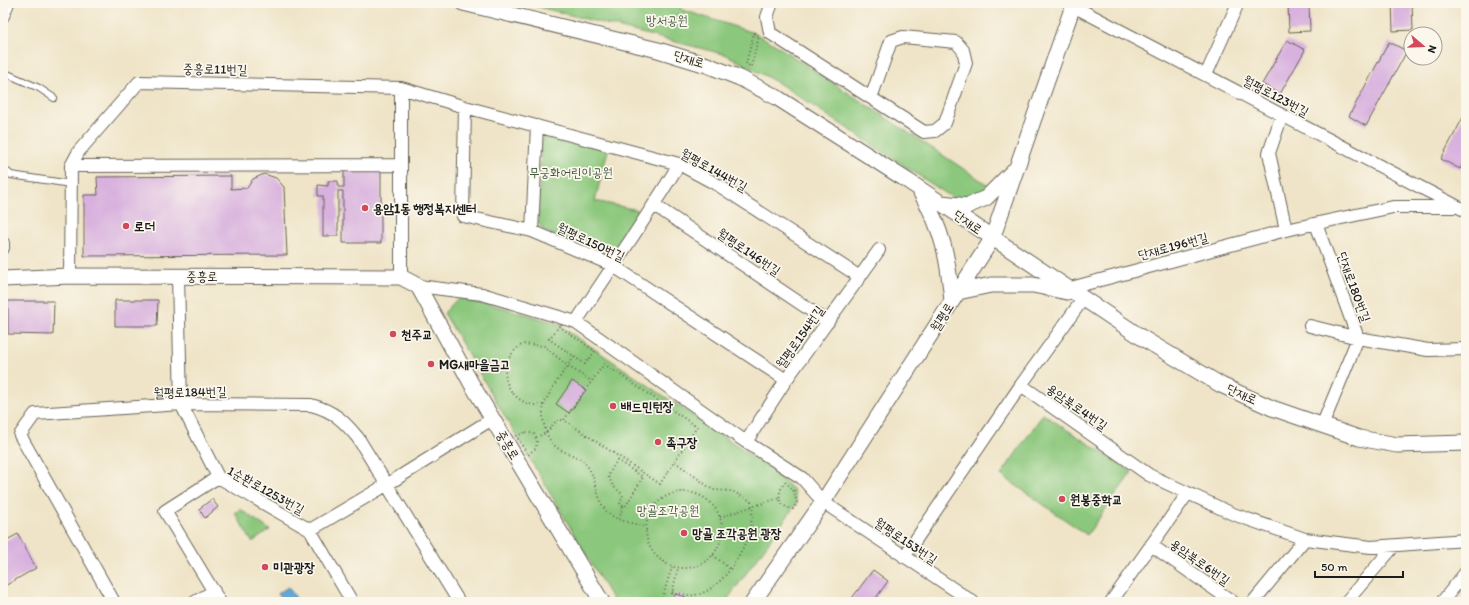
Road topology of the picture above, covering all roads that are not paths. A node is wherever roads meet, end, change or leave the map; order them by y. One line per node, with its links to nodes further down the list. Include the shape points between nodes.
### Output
1 (8, 3): 6 (street)
2 (463, 3): 21 (street, 단재로, via 658,50 733,75 776,97)
3 (772, 3): 11 (street, via 767,17 770,33)
4 (1238, 3): 8 (street)
5 (1073, 5): 8 (street, 월평로123번길); 19 (street, 월평로)
6 (3, 16)
7 (3, 72): 10 (lane, via 39,88)
8 (1206, 75): 13 (street, 월평로123번길)
9 (400, 88): 12 (street, 월평로144번길); 16 (street); 17 (street, 중흥로11번길, via 139,82 79,151)
10 (54, 98)
11 (871, 98): 11 (street, via 924,132 935,131 945,123 966,63 963,50 956,42 903,37 891,41)
12 (465, 107): 14 (street, 월평로144번길); 26 (street, 월평로150번길, via 463,216)
13 (1282, 115): 24 (street, 월평로123번길); 27 (street, via 1269,153)
14 (537, 126): 15 (street, 월평로144번길); 26 (street)
15 (678, 164): 23 (street); 35 (street, 월평로144번길, via 718,186)
16 (400, 165): 17 (street); 36 (street)
17 (71, 166): 20 (street)
18 (3, 168): 20 (lane, via 11,175)
19 (1016, 168): 22 (street, via 986,198 967,206); 28 (street, 월평로)
20 (71, 184): 33 (street)
21 (918, 188): 22 (street, 단재로); 40 (street, via 935,216)
22 (939, 203): 28 (street, 단재로)
23 (654, 205): 32 (street); 42 (street, 월평로146번길)
24 (1462, 209): 25 (street, 단재로196번길, via 1393,207)
25 (1316, 224): 27 (street, 단재로196번길); 44 (street, 단재로180번길)
26 (532, 230): 32 (street, 월평로150번길)
27 (1286, 230): 39 (street, 단재로196번길)
28 (992, 239): 39 (street, 단재로); 40 (street, 월평로)
29 (3, 243): 30 (street)
30 (3, 248)
31 (879, 250): 35 (street, 월평로154번길)
32 (612, 265): 41 (street); 46 (street, 월평로150번길)
33 (70, 276): 34 (street, 중흥로); 37 (street, 중흥로)
34 (178, 276): 36 (street, 중흥로); 48 (street)
35 (860, 276): 42 (street, 월평로154번길)
36 (401, 277): 38 (street)
37 (3, 279)
38 (418, 286): 41 (street, 월평로153번길, via 482,294); 49 (street, 중흥로)
39 (1075, 294): 40 (street, via 1033,285 991,285); 47 (street); 50 (street, 단재로, via 1221,385 1272,408)
40 (955, 297): 56 (street, 월평로)
41 (576, 322): 51 (street, 월평로153번길)
42 (828, 322): 46 (street, 월평로154번길)
43 (1310, 326): 44 (street)
44 (1358, 338): 45 (street, via 1428,350); 50 (street, 단재로180번길)
45 (1466, 349)
46 (786, 380): 51 (street, 월평로154번길)
47 (1021, 385): 55 (street, 용암북로4번길, via 1150,475); 62 (street)
48 (181, 404): 53 (street); 54 (street, 월평로184번길, via 311,405 324,408 344,420); 65 (street, 월평로184번길, via 35,414 20,435)
49 (492, 419): 54 (street, 1순환로1253번길); 70 (street, 중흥로)
50 (1322, 426): 52 (street, 단재로, via 1359,438 1397,445)
51 (746, 442): 56 (street, 월평로153번길, via 802,478)
52 (1466, 443)
53 (218, 477): 57 (street, 1순환로1253번길); 64 (street, 1순환로1253번길, via 166,511)
54 (388, 484): 57 (street, 1순환로1253번길); 69 (street, 월평로184번길)
55 (1188, 493): 58 (street, 용암북로4번길, via 1233,514); 60 (street)
56 (824, 502): 62 (street, 월평로153번길); 71 (street, 월평로)
57 (310, 530): 68 (street, 1순환로1253번길)
58 (1305, 539): 61 (street, 용암북로4번길, via 1371,547); 75 (street)
59 (1466, 540): 61 (street, 용암북로4번길)
60 (1151, 545): 73 (street); 74 (street, 용암북로6번길)
61 (1394, 546): 76 (street)
62 (904, 557): 72 (street, 월평로153번길)
63 (1466, 572): 77 (street)
64 (214, 591): 66 (street); 67 (street, 1순환로1253번길)
65 (114, 602)
66 (195, 602)
67 (220, 602)
68 (352, 602)
69 (460, 602)
70 (602, 602)
71 (753, 602)
72 (973, 602)
73 (1111, 602)
74 (1233, 602)
75 (1253, 602)
76 (1346, 602)
77 (1442, 602)

